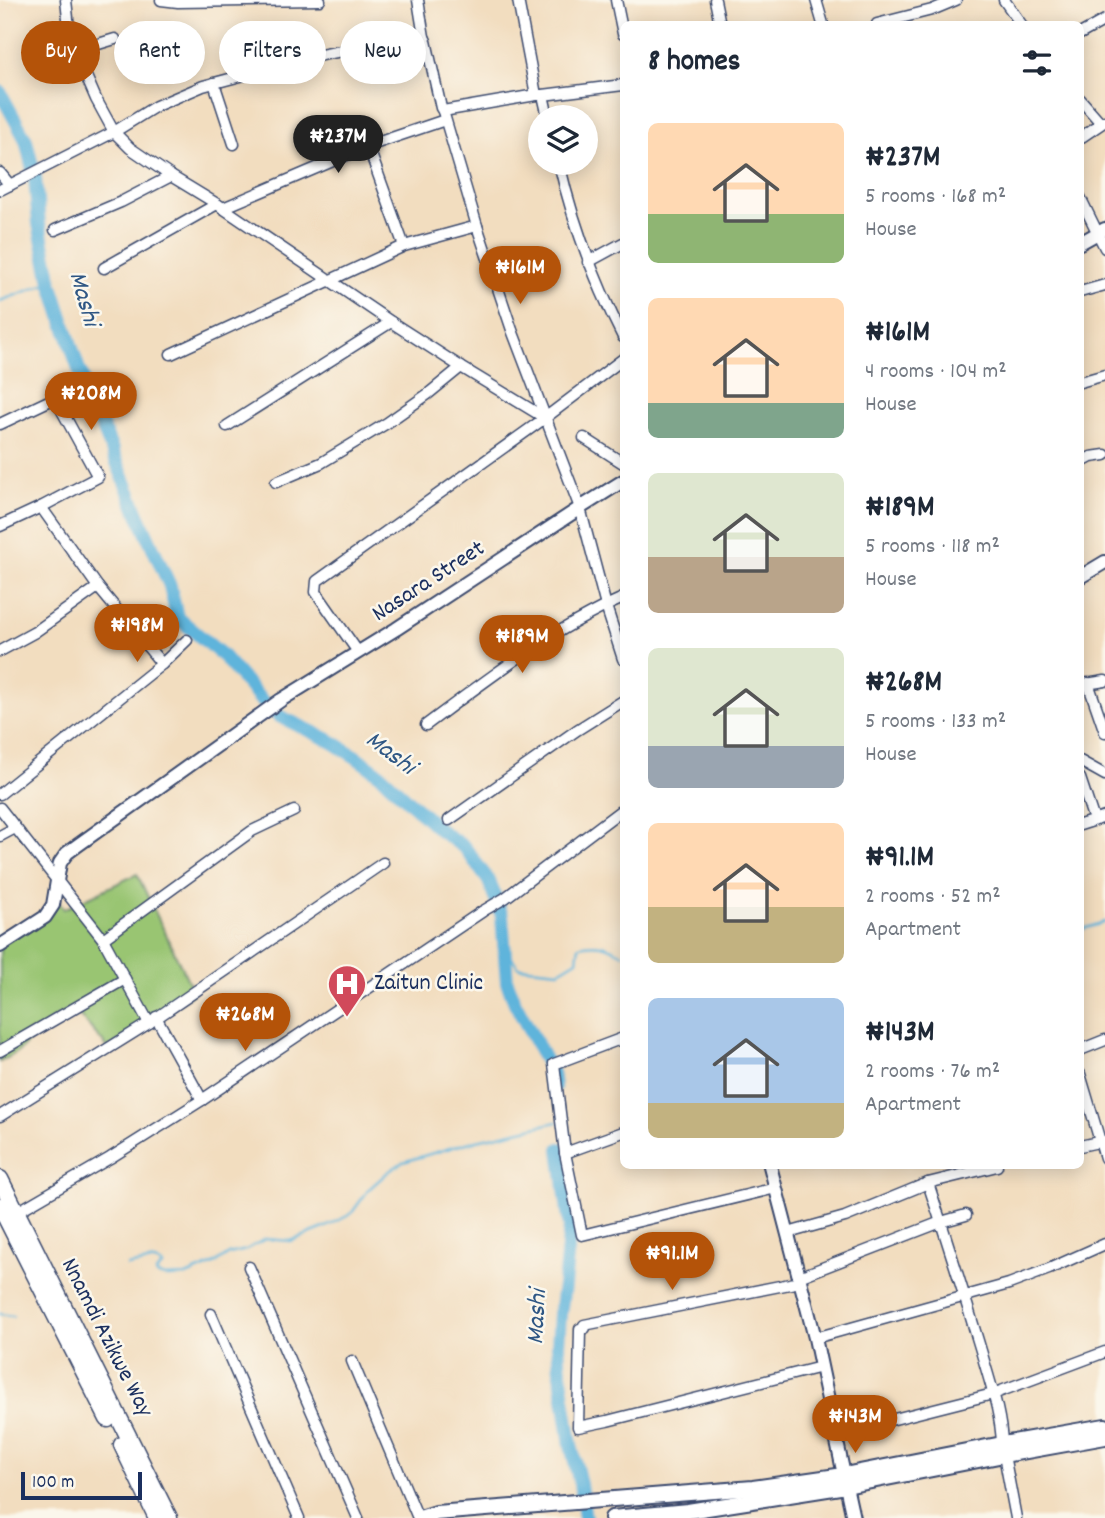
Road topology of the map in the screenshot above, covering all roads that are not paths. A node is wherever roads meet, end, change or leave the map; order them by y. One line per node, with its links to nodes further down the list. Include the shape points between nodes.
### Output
1 (66, 0): 13 (street)
2 (162, 0): 3 (street)
3 (320, 0)
4 (418, 0): 14 (street)
5 (518, 0): 28 (street)
6 (616, 0): 15 (street)
7 (715, 0): 16 (street)
8 (816, 0): 17 (street)
9 (956, 0): 11 (street)
10 (1004, 0): 19 (street)
11 (929, 5): 18 (street)
12 (1105, 20): 20 (street)
13 (68, 21)
14 (421, 21)
15 (620, 21)
16 (719, 21)
17 (822, 21)
18 (885, 21)
19 (1019, 21)
20 (1084, 32)
21 (114, 39): 23 (street)
22 (426, 41): 31 (street)
23 (100, 43)
24 (340, 51): 25 (street)
25 (214, 83): 33 (street, via 156,106); 35 (street)
26 (89, 84): 33 (street)
27 (620, 85): 28 (street)
28 (539, 95): 30 (street); 31 (street)
29 (1084, 103): 32 (street)
30 (543, 105)
31 (444, 116): 36 (street); 43 (street)
32 (1103, 122): 34 (street)
33 (114, 132): 39 (street); 40 (street)
34 (1084, 135)
35 (234, 144)
36 (368, 146): 42 (street); 48 (street)
37 (0, 173): 40 (street)
38 (562, 175): 50 (street)
39 (171, 176): 42 (street); 44 (street)
40 (5, 188)
41 (1084, 203): 45 (street)
42 (220, 206): 51 (street); 52 (street)
43 (477, 226): 48 (street); 62 (street)
44 (55, 230)
45 (1102, 231): 46 (street); 49 (street)
46 (1084, 241)
47 (620, 245): 50 (street)
48 (404, 246): 52 (street)
49 (1105, 248)
50 (588, 262): 56 (street)
51 (104, 268)
52 (329, 280): 55 (street); 57 (street)
53 (1105, 285): 54 (street)
54 (1084, 291)
55 (390, 322): 59 (street); 64 (street)
56 (620, 331)
57 (171, 354)
58 (620, 361): 62 (street)
59 (461, 367): 62 (street); 69 (street, via 387,423 321,463)
60 (1105, 375): 61 (street)
61 (1084, 381)
62 (545, 418): 72 (street); 82 (street, via 317,581 316,592)
63 (0, 424): 71 (street, via 55,398 98,477)
64 (227, 426)
65 (584, 438): 67 (street)
66 (1105, 455): 68 (street)
67 (620, 461)
68 (1084, 461)
69 (276, 482)
70 (620, 483): 72 (street, Nasara Street)
71 (41, 507): 73 (street); 76 (street)
72 (580, 508): 78 (street); 82 (street, Nasara Street)
73 (0, 526)
74 (1105, 562): 75 (street)
75 (1084, 575)
76 (98, 587): 81 (street); 83 (street)
77 (620, 599): 78 (street)
78 (606, 606): 80 (street); 87 (street, via 562,629)
79 (187, 640): 83 (street)
80 (620, 650)
81 (0, 651)
82 (358, 652): 101 (street, Nasara Street, via 281,700 67,853)
83 (162, 664): 92 (street)
84 (1105, 681): 85 (street)
85 (1084, 684): 88 (street)
86 (620, 703): 97 (street)
87 (426, 725)
88 (1105, 732)
89 (1084, 763): 90 (street)
90 (1105, 775)
91 (1084, 786): 96 (street)
92 (0, 794)
93 (0, 808): 98 (street)
94 (294, 811): 102 (street, via 252,831)
95 (620, 811): 111 (street, via 505,898)
96 (1100, 819)
97 (449, 820)
98 (15, 828): 99 (street); 101 (street)
99 (0, 836)
100 (383, 863): 105 (street)
101 (57, 883): 102 (street); 103 (street, Nasara Street, via 53,905 45,917)
102 (103, 939): 104 (street)
103 (0, 946)
104 (125, 979): 105 (street); 109 (street)
105 (153, 1020): 111 (street); 112 (street)
106 (620, 1039): 116 (street, via 554,1064)
107 (1105, 1040): 108 (street)
108 (1084, 1048)
109 (0, 1051)
110 (1084, 1086): 114 (street)
111 (202, 1100): 125 (street)
112 (0, 1116)
113 (620, 1133): 116 (street)
114 (1102, 1141): 115 (street); 117 (street)
115 (1084, 1145)
116 (565, 1153): 122 (street, via 582,1235)
117 (1105, 1158)
118 (771, 1169): 122 (street)
119 (985, 1169): 121 (street)
120 (0, 1180): 125 (highway, Nnamdi Azikwe Way)
121 (928, 1183): 126 (street); 127 (street, via 845,1217)
122 (776, 1188): 127 (street)
123 (0, 1206): 125 (highway, Nnamdi Azikwe Way)
124 (966, 1215): 126 (street)
125 (9, 1222): 143 (highway, Nnamdi Azikwe Way); 144 (highway, Nnamdi Azikwe Way)
126 (941, 1222): 130 (street); 131 (street)
127 (788, 1233): 130 (street)
128 (1105, 1244): 131 (street)
129 (248, 1266): 146 (street)
130 (799, 1280): 133 (street); 136 (street, via 584,1325 580,1329 578,1427)
131 (966, 1297): 133 (street); 137 (street)
132 (212, 1314): 145 (street)
133 (815, 1338): 136 (street)
134 (1105, 1352): 137 (street)
135 (352, 1361): 147 (street)
136 (821, 1367): 139 (street)
137 (993, 1394): 139 (street); 141 (street)
138 (1105, 1426): 141 (main road)
139 (835, 1434): 142 (street)
140 (1105, 1437): 141 (main road)
141 (1003, 1449): 142 (main road); 150 (street)
142 (845, 1480): 147 (main road); 148 (main road, via 688,1511); 149 (street)
143 (157, 1518)
144 (169, 1518)
145 (299, 1518)
146 (358, 1518)
147 (419, 1518)
148 (612, 1518)
149 (853, 1518)
150 (1016, 1518)

